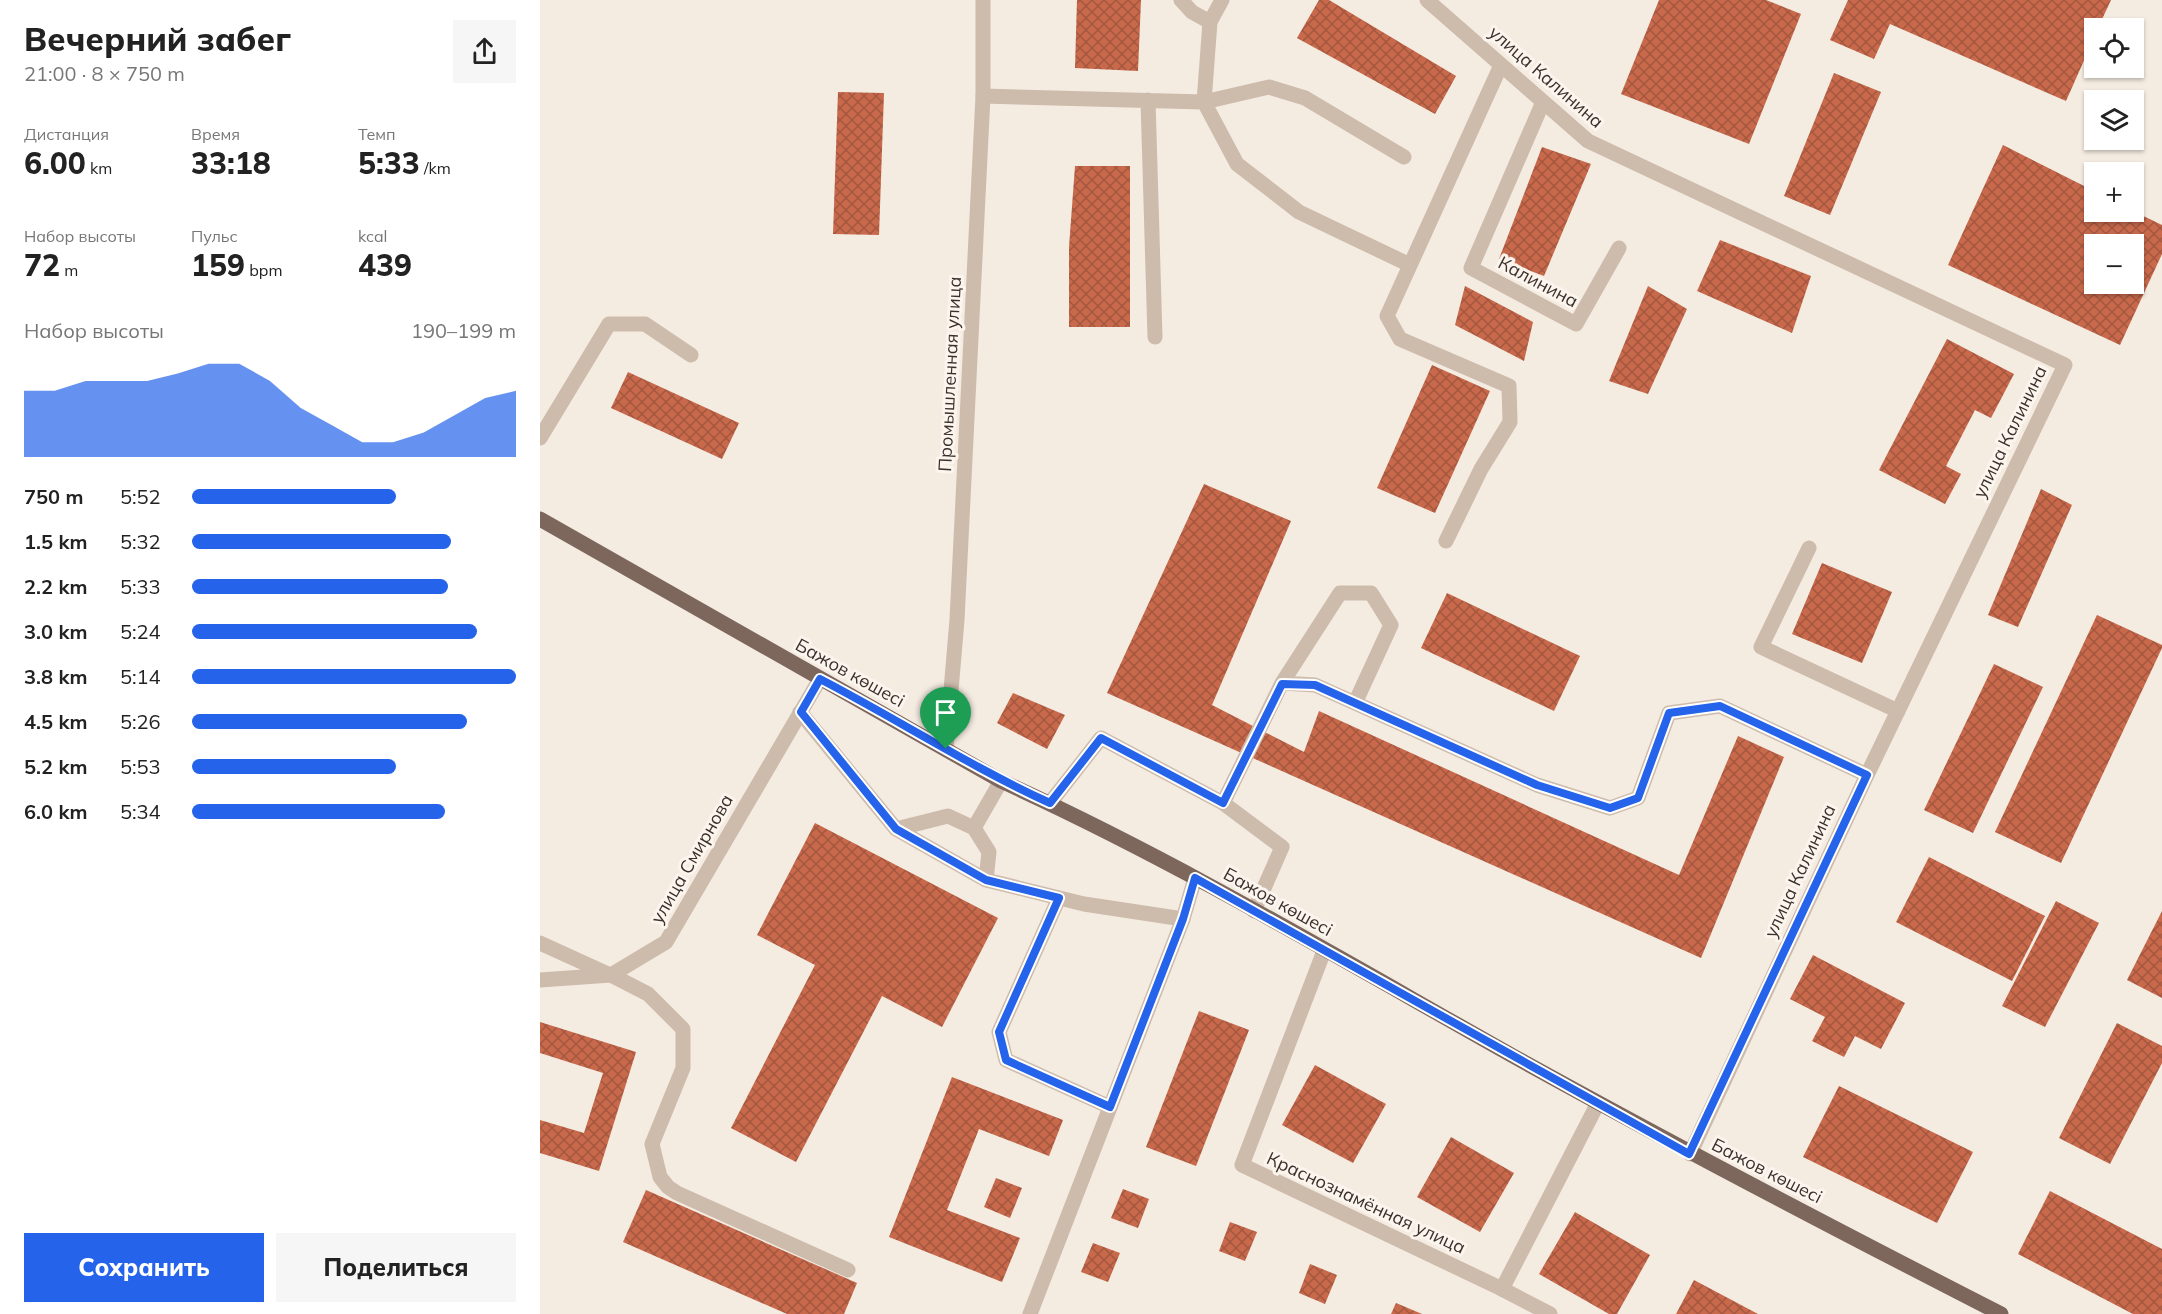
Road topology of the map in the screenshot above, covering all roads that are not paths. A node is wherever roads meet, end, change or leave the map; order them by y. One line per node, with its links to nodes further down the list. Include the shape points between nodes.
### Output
1 (983, 0): 7 (street, Промышленная улица)
2 (1181, 0): 5 (street, via 1192,12)
3 (1222, 0): 5 (street)
4 (1427, 0): 6 (street, улица Калинина)
5 (1210, 21): 9 (street)
6 (1501, 65): 10 (street, улица Калинина); 13 (street)
7 (983, 96): 8 (street); 25 (street, Промышленная улица, via 957,620)
8 (1148, 100): 9 (street); 14 (street)
9 (1204, 102): 11 (street, via 1269,87 1305,98); 13 (street, via 1237,164 1245,171 1299,213)
10 (1543, 102): 12 (street, Калинина, via 1471,268 1576,324); 23 (street, улица Калинина, via 1588,141 2064,365)
11 (1404, 157)
12 (1619, 249)
13 (1410, 265): 18 (street, via 1387,316 1400,339 1509,386 1510,422 1481,469)
14 (1155, 337)
15 (691, 355): 16 (street, via 645,324 609,324)
16 (540, 438)
17 (540, 519): 20 (main road, Бажов көшесі)
18 (1446, 541)
19 (1809, 548): 23 (street, via 1761,647)
20 (820, 679): 24 (street, улица Смирнова); 25 (main road, Бажов көшесі)
21 (1282, 684): 22 (street, via 1315,685); 22 (street, via 1340,593 1371,593 1391,625); 29 (street)
22 (1354, 703): 26 (street, via 1537,785 1610,808 1638,798 1669,713 1720,706)
23 (1898, 711): 26 (street, улица Калинина)
24 (801, 712): 31 (street); 39 (street, улица Смирнова, via 666,942)
25 (946, 749): 27 (main road, Бажов көшесі)
26 (1867, 775): 43 (street, улица Калинина)
27 (1001, 781): 28 (main road, Бажов көшесі); 30 (street)
28 (1050, 803): 29 (street, via 1101,738); 32 (main road, Бажов көшесі)
29 (1223, 803): 35 (street, via 1282,847)
30 (974, 828): 31 (street, via 948,816); 33 (street, via 989,852)
31 (896, 829): 33 (street)
32 (1195, 878): 35 (main road, Бажов көшесі); 36 (street)
33 (986, 880): 34 (street)
34 (1059, 898): 36 (street); 42 (street, via 999,1032 1006,1060)
35 (1254, 911): 38 (main road, Бажов көшесі)
36 (1183, 919): 42 (street)
37 (540, 943): 39 (street)
38 (1324, 951): 41 (main road, Бажов көшесі); 45 (street, Краснознамённая улица, via 1242,1165)
39 (611, 975): 40 (street, улица Смирнова); 44 (street, via 648,994 683,1029 683,1068 652,1144 660,1177 668,1187)
40 (540, 980)
41 (1598, 1103): 43 (main road, Бажов көшесі); 45 (street)
42 (1110, 1107): 46 (street)
43 (1689, 1154): 48 (main road, Бажов көшесі)
44 (848, 1270)
45 (1502, 1289): 47 (street, Краснознамённая улица)
46 (1030, 1314)
47 (1550, 1314)
48 (2001, 1314)

